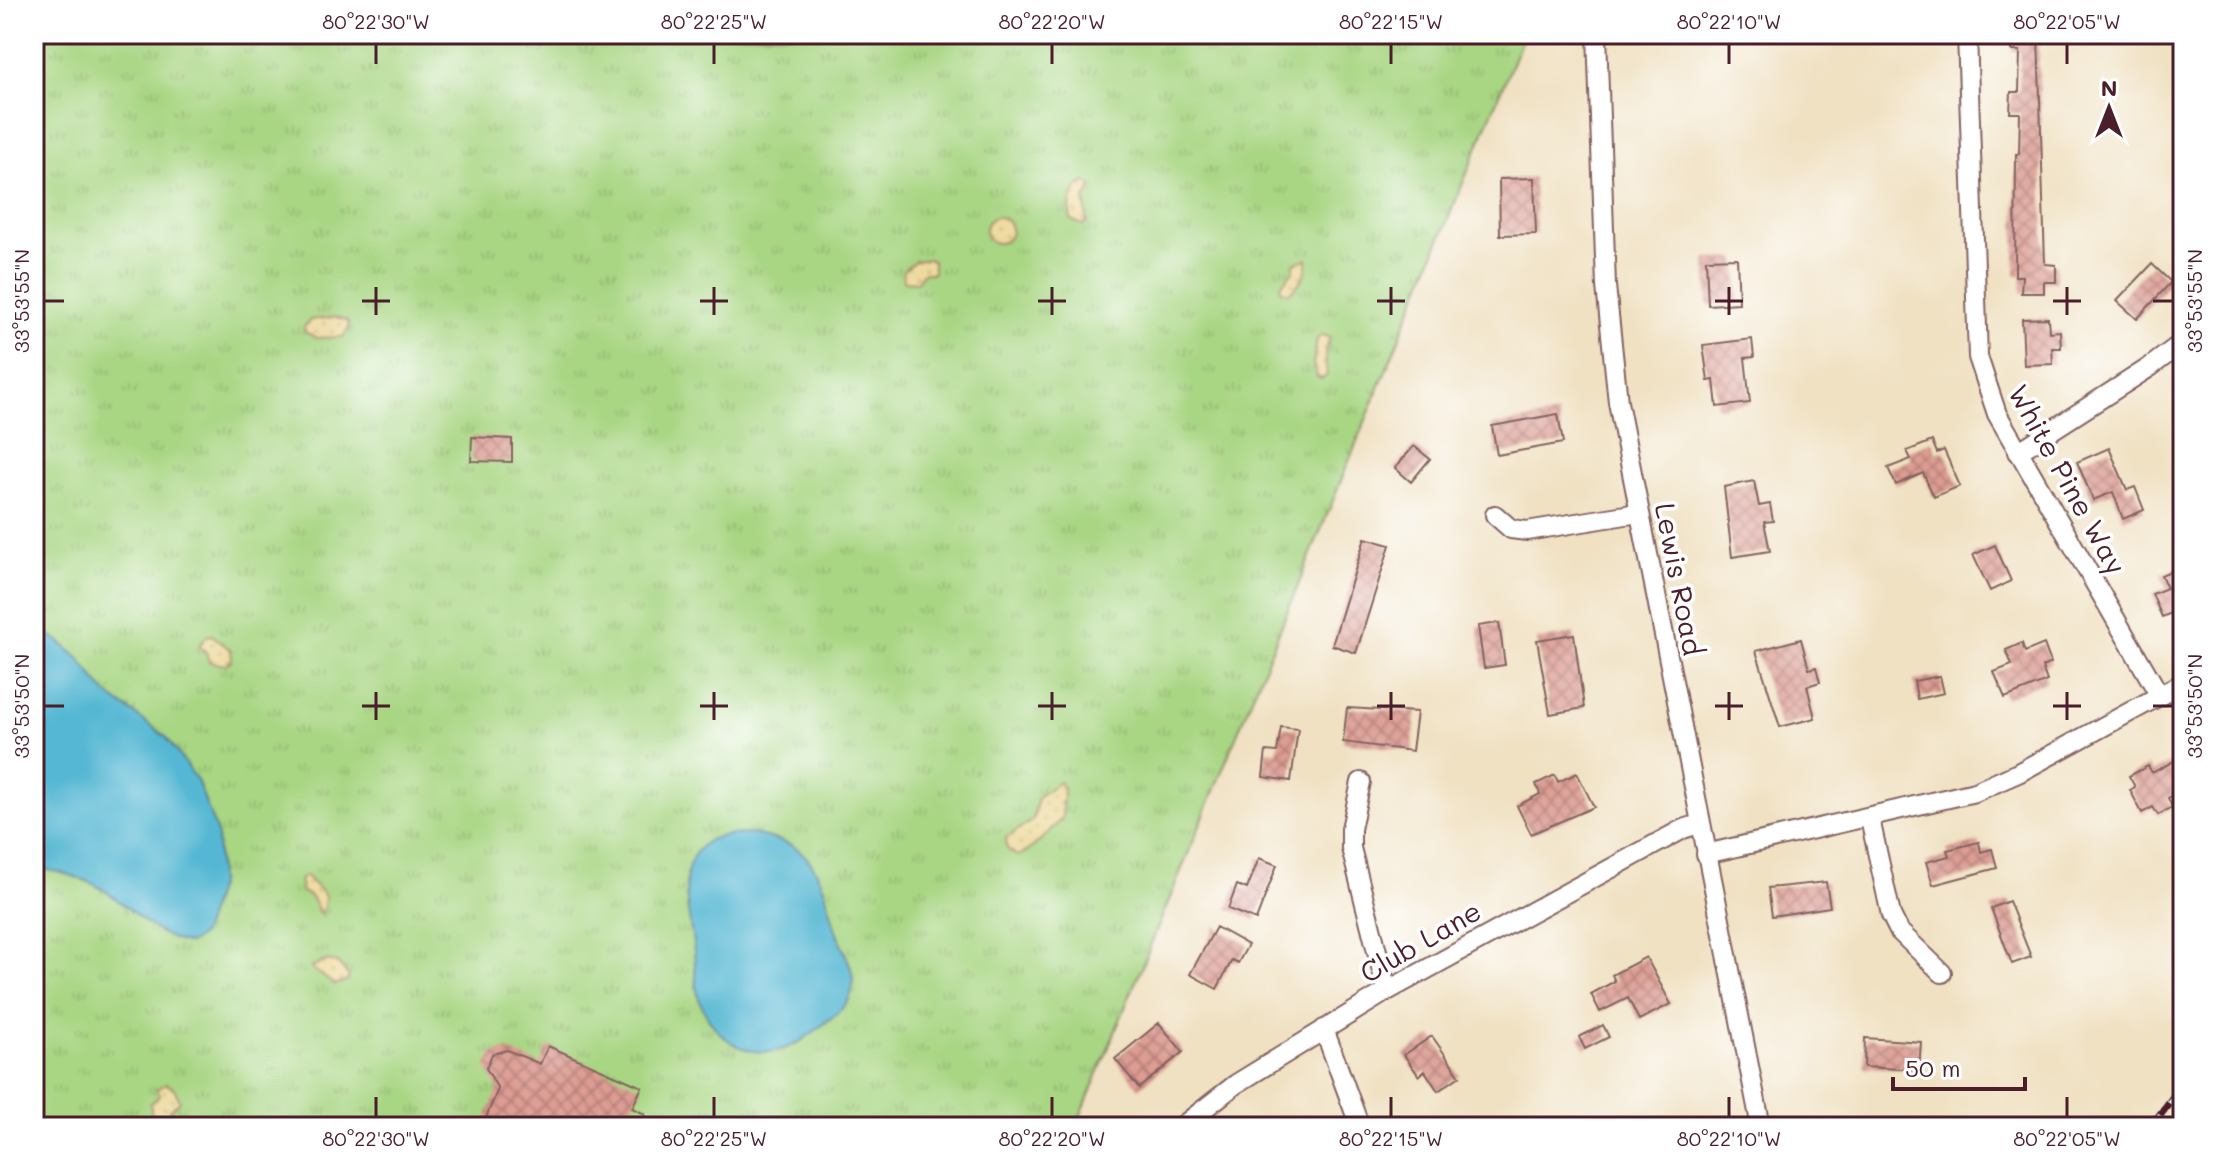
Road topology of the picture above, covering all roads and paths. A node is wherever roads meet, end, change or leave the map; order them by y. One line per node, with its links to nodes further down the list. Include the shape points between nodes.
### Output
1 (1597, 34): 5 (street, Lewis Road, via 1611,343)
2 (1967, 34): 4 (street, White Pine Way, via 1978,357 1988,396)
3 (2183, 342): 4 (street)
4 (2018, 452): 8 (street, White Pine Way)
5 (1638, 513): 6 (street, via 1527,531 1511,529); 11 (street, Lewis Road)
6 (1495, 515)
7 (2183, 683): 8 (street)
8 (2160, 696): 10 (street, via 1975,792)
9 (1361, 782): 14 (street, via 1351,848)
10 (1870, 819): 12 (street); 13 (street, via 1891,915 1899,931)
11 (1699, 824): 12 (street, Lewis Road); 14 (street, Club Lane)
12 (1706, 854): 18 (street, Lewis Road)
13 (1942, 973)
14 (1387, 991): 15 (street, Club Lane)
15 (1324, 1029): 16 (street, Club Lane, via 1236,1084); 17 (street)
16 (1181, 1127)
17 (1360, 1127)
18 (1761, 1127)

